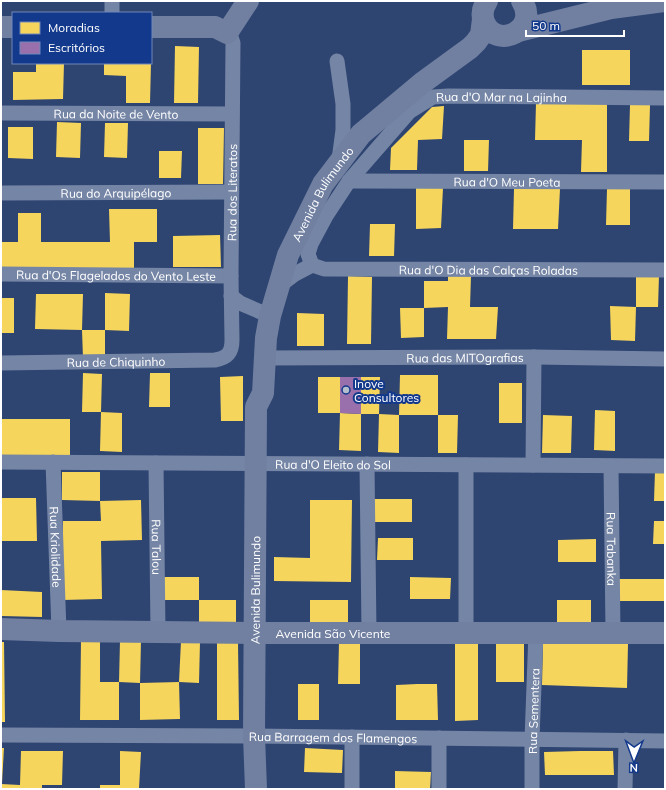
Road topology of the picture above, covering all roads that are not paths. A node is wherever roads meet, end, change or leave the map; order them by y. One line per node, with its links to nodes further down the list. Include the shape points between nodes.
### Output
1 (112, 1): 6 (street)
2 (248, 1): 10 (street)
3 (522, 1): 11 (street, via 526,20 523,26)
4 (664, 1): 11 (street, via 611,8)
5 (481, 8): 11 (street, via 486,26 491,31 498,35); 12 (street, via 481,35)
6 (112, 12)
7 (1, 27): 8 (street)
8 (12, 27)
9 (152, 27): 10 (street, via 215,27)
10 (227, 33): 16 (street, Rua dos Literatos, via 233,43)
11 (512, 34): 12 (street)
12 (470, 48): 17 (street, Avenida Bulimundo, via 422,83 361,134)
13 (337, 61): 17 (street, via 343,104)
14 (665, 98): 18 (street, Rua d'O Mar na Lajinha, via 434,97 409,112)
15 (1, 113): 16 (street, Rua da Noite de Vento)
16 (232, 114): 20 (street, Rua dos Literatos)
17 (339, 161): 26 (street, Avenida Bulimundo, via 305,219 288,255)
18 (349, 180): 19 (street, Rua d'O Meu Poeta); 22 (street, Rua d'O Mar na Lajinha, via 312,244 308,254)
19 (665, 182)
20 (231, 192): 21 (street, Rua do Arquipélago); 25 (street, Rua dos Literatos)
21 (1, 193)
22 (312, 265): 23 (street, Rua d'O Dia das Calças Roladas, via 324,269); 26 (street)
23 (665, 270)
24 (1, 274): 25 (street, Rua d'Os Flagelados do Vento Leste)
25 (231, 276): 27 (street, Rua dos Literatos)
26 (279, 286): 28 (street, Avenida Bulimundo)
27 (231, 296): 28 (street, via 240,303); 29 (street, Rua dos Literatos, via 232,348)
28 (270, 316): 31 (street, Avenida Bulimundo)
29 (229, 354): 33 (street, Rua de Chiquinho, via 223,359 215,360)
30 (534, 357): 31 (street, Rua das MITOgrafias); 32 (street, Rua das MITOgrafias); 40 (street)
31 (264, 358): 37 (street, Avenida Bulimundo, via 263,393 268,406)
32 (665, 359)
33 (1, 363)
34 (1, 462): 35 (street, Rua d'O Eleito do Sol)
35 (53, 462): 36 (street, Rua d'O Eleito do Sol); 44 (street, Rua Kriolidade)
36 (156, 463): 37 (street, Rua d'O Eleito do Sol); 45 (street, Rua Talou)
37 (262, 464): 38 (street, Rua d'O Eleito do Sol); 46 (street, Avenida Bulimundo)
38 (367, 464): 39 (street, Rua d'O Eleito do Sol); 47 (street)
39 (466, 465): 40 (street, Rua d'O Eleito do Sol); 49 (street)
40 (533, 465): 41 (street, Rua d'O Eleito do Sol)
41 (611, 466): 42 (street, Rua d'O Eleito do Sol); 50 (street, Rua Tabanka)
42 (665, 466)
43 (1, 629): 44 (street, Avenida São Vicente)
44 (59, 631): 45 (street, Avenida São Vicente)
45 (158, 631): 46 (street, Avenida São Vicente)
46 (261, 632): 47 (street, Avenida São Vicente); 53 (street, Avenida Bulimundo)
47 (368, 632): 49 (street, Avenida São Vicente)
48 (536, 632): 49 (street, Avenida São Vicente); 50 (street, Avenida São Vicente); 56 (street, Rua Sementera)
49 (466, 633)
50 (613, 633): 51 (street, Avenida São Vicente)
51 (665, 633)
52 (1, 735): 53 (street, Rua Barragem dos Flamengos)
53 (260, 736): 54 (street, Rua Barragem dos Flamengos); 59 (street, Avenida Bulimundo); 60 (street, Avenida Bulimundo)
54 (352, 737): 55 (street, Rua Barragem dos Flamengos); 61 (street)
55 (439, 738): 56 (street, Rua Barragem dos Flamengos); 62 (street)
56 (532, 739): 57 (street, Rua Barragem dos Flamengos); 63 (street, Rua Sementera)
57 (626, 740): 58 (street, Rua Barragem dos Flamengos); 64 (street)
58 (665, 741)
59 (256, 789)
60 (268, 789)
61 (352, 789)
62 (438, 789)
63 (532, 789)
64 (625, 789)

